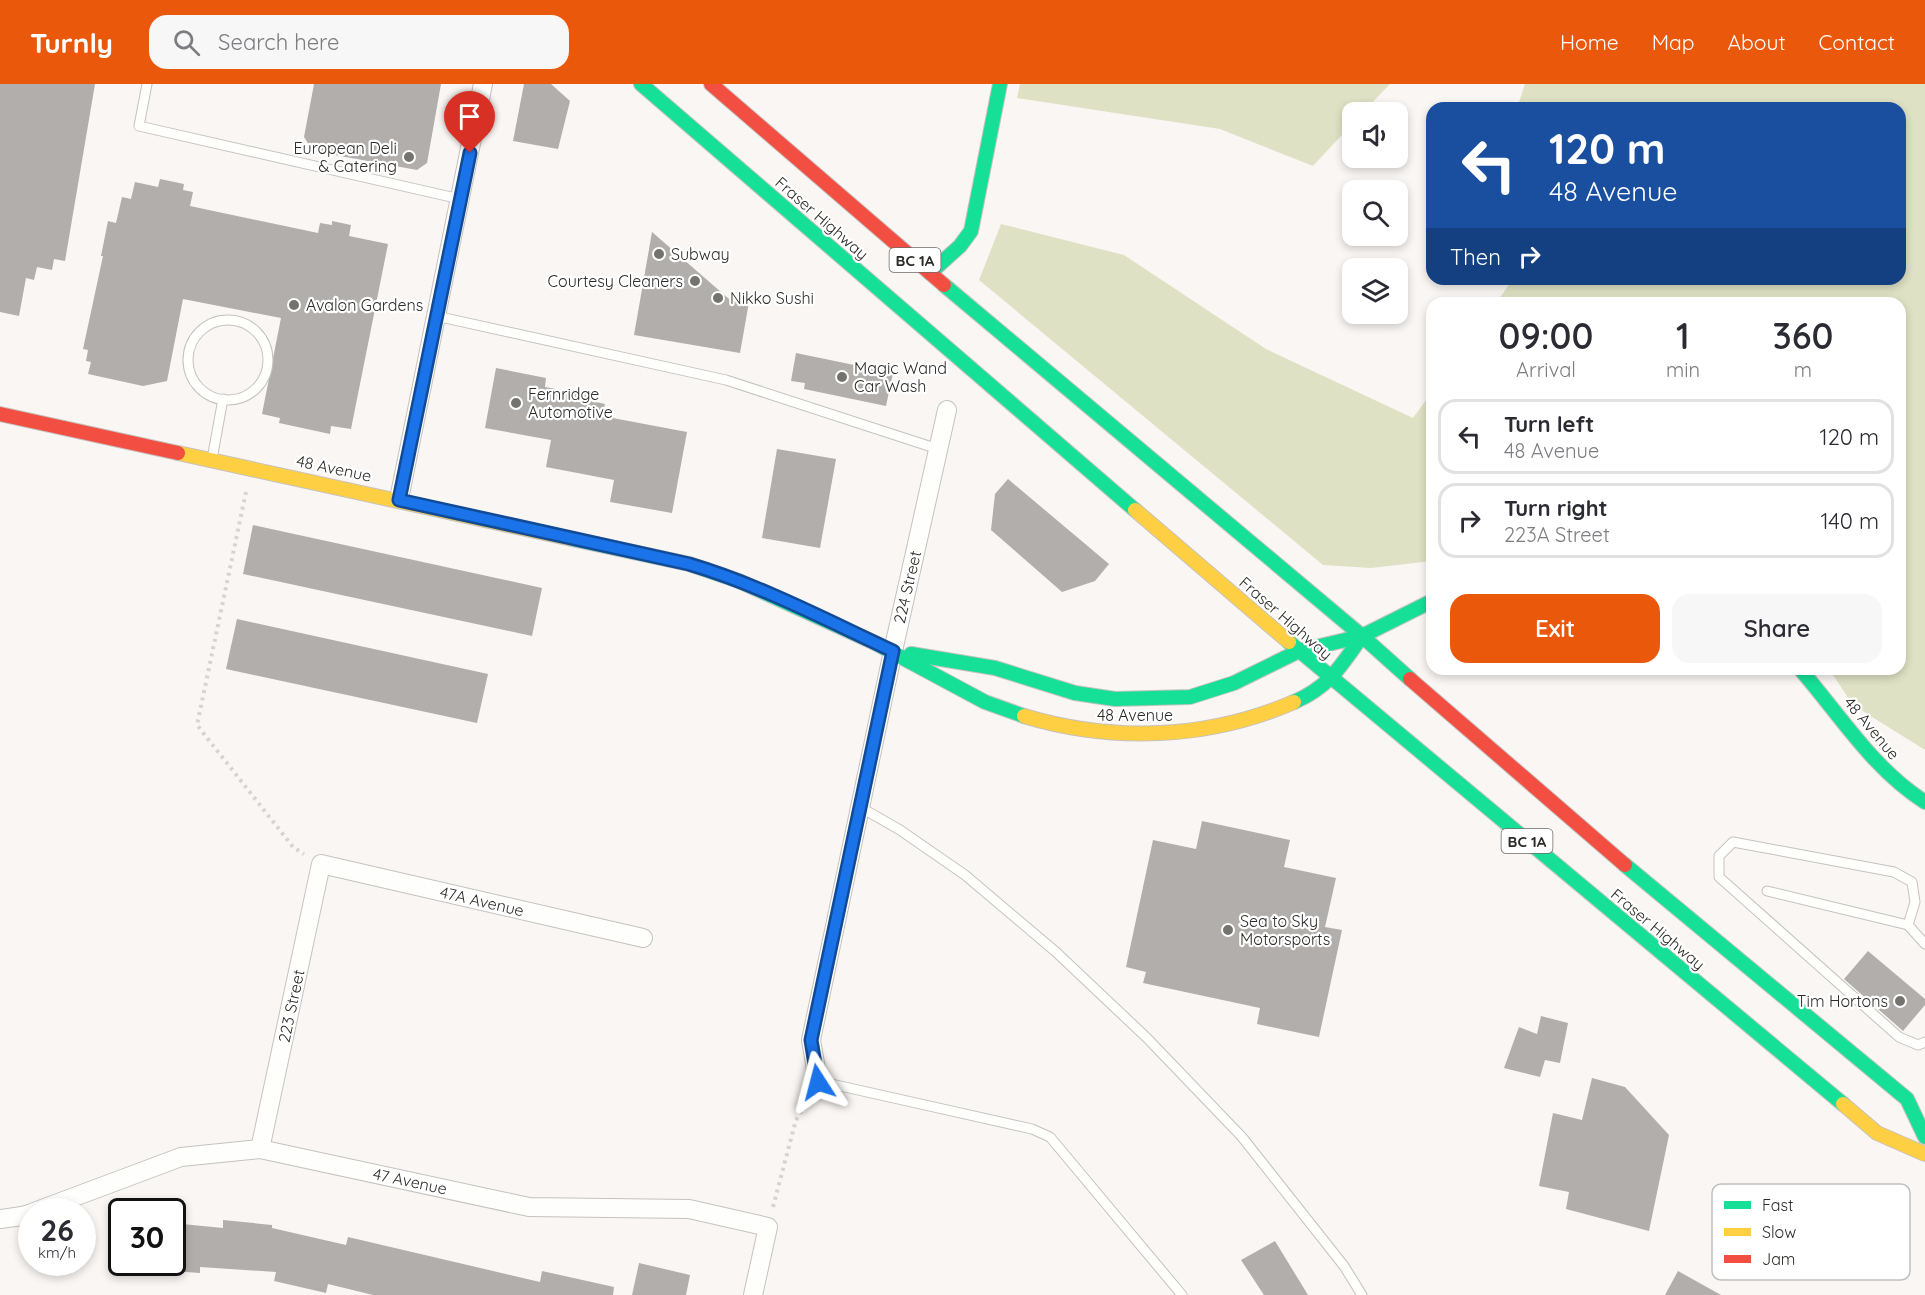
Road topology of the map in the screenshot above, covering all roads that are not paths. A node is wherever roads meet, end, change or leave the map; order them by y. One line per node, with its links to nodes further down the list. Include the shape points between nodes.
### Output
1 (147, 84): 6 (lane, via 139,126)
2 (483, 84): 6 (street)
3 (641, 84): 18 (main road, Fraser Highway / BC 1A)
4 (711, 84): 7 (main road, Fraser Highway / BC 1A)
5 (1000, 84): 7 (main road, via 971,231)
6 (460, 199): 8 (street)
7 (930, 273): 16 (main road, Fraser Highway / BC 1A)
8 (436, 316): 12 (lane, via 726,380); 14 (street)
9 (223, 399): 9 (lane, via 205,392 192,378 188,354 199,332 210,324 237,321 260,336 268,361 258,386 247,395); 13 (lane)
10 (947, 410): 12 (street, 224 Street)
11 (0, 414): 13 (main road, 48 Avenue)
12 (938, 449): 17 (street, 224 Street)
13 (212, 459): 14 (main road, 48 Avenue)
14 (399, 500): 17 (main road, 48 Avenue, via 720,573)
15 (1426, 604): 16 (main road, 48 Avenue)
16 (1362, 636): 18 (main road, 48 Avenue); 20 (main road, 48 Avenue); 32 (main road, Fraser Highway / BC 1A, via 1631,871 1907,1099)
17 (893, 651): 18 (main road, 48 Avenue, via 995,668 1075,693 1147,700 1190,697 1234,683); 20 (main road, 48 Avenue, via 985,702 1078,730 1117,734 1205,729 1254,717 1302,698); 22 (street, 224 Street)
18 (1299, 651): 20 (main road, Fraser Highway / BC 1A)
19 (1806, 675): 21 (main road, 48 Avenue, via 1880,765)
20 (1331, 678): 34 (main road, Fraser Highway / BC 1A, via 1877,1132)
21 (1925, 802)
22 (860, 807): 31 (street, 224 Street, via 811,1040); 40 (lane, via 965,875 1056,952 1147,1038 1242,1137 1344,1266)
23 (321, 864): 28 (street, 47A Avenue); 33 (street, 223 Street)
24 (1767, 891): 27 (lane)
25 (1915, 902): 26 (lane); 27 (lane); 30 (lane, via 1912,882 1894,872 1733,842 1719,856 1719,877 1899,1037 1918,1045)
26 (1925, 904)
27 (1908, 925): 29 (lane)
28 (643, 938)
29 (1925, 944)
30 (1925, 1042)
31 (818, 1082): 39 (lane, via 1032,1129 1050,1137)
32 (1925, 1137)
33 (260, 1149): 35 (street, 47 Avenue, via 181,1157); 38 (street, 47 Avenue, via 529,1207 688,1209 768,1227)
34 (1925, 1154)
35 (82, 1198)
36 (18, 1217): 37 (street, 47 Avenue)
37 (0, 1219)
38 (753, 1295)
39 (1182, 1295)
40 (1362, 1295)

